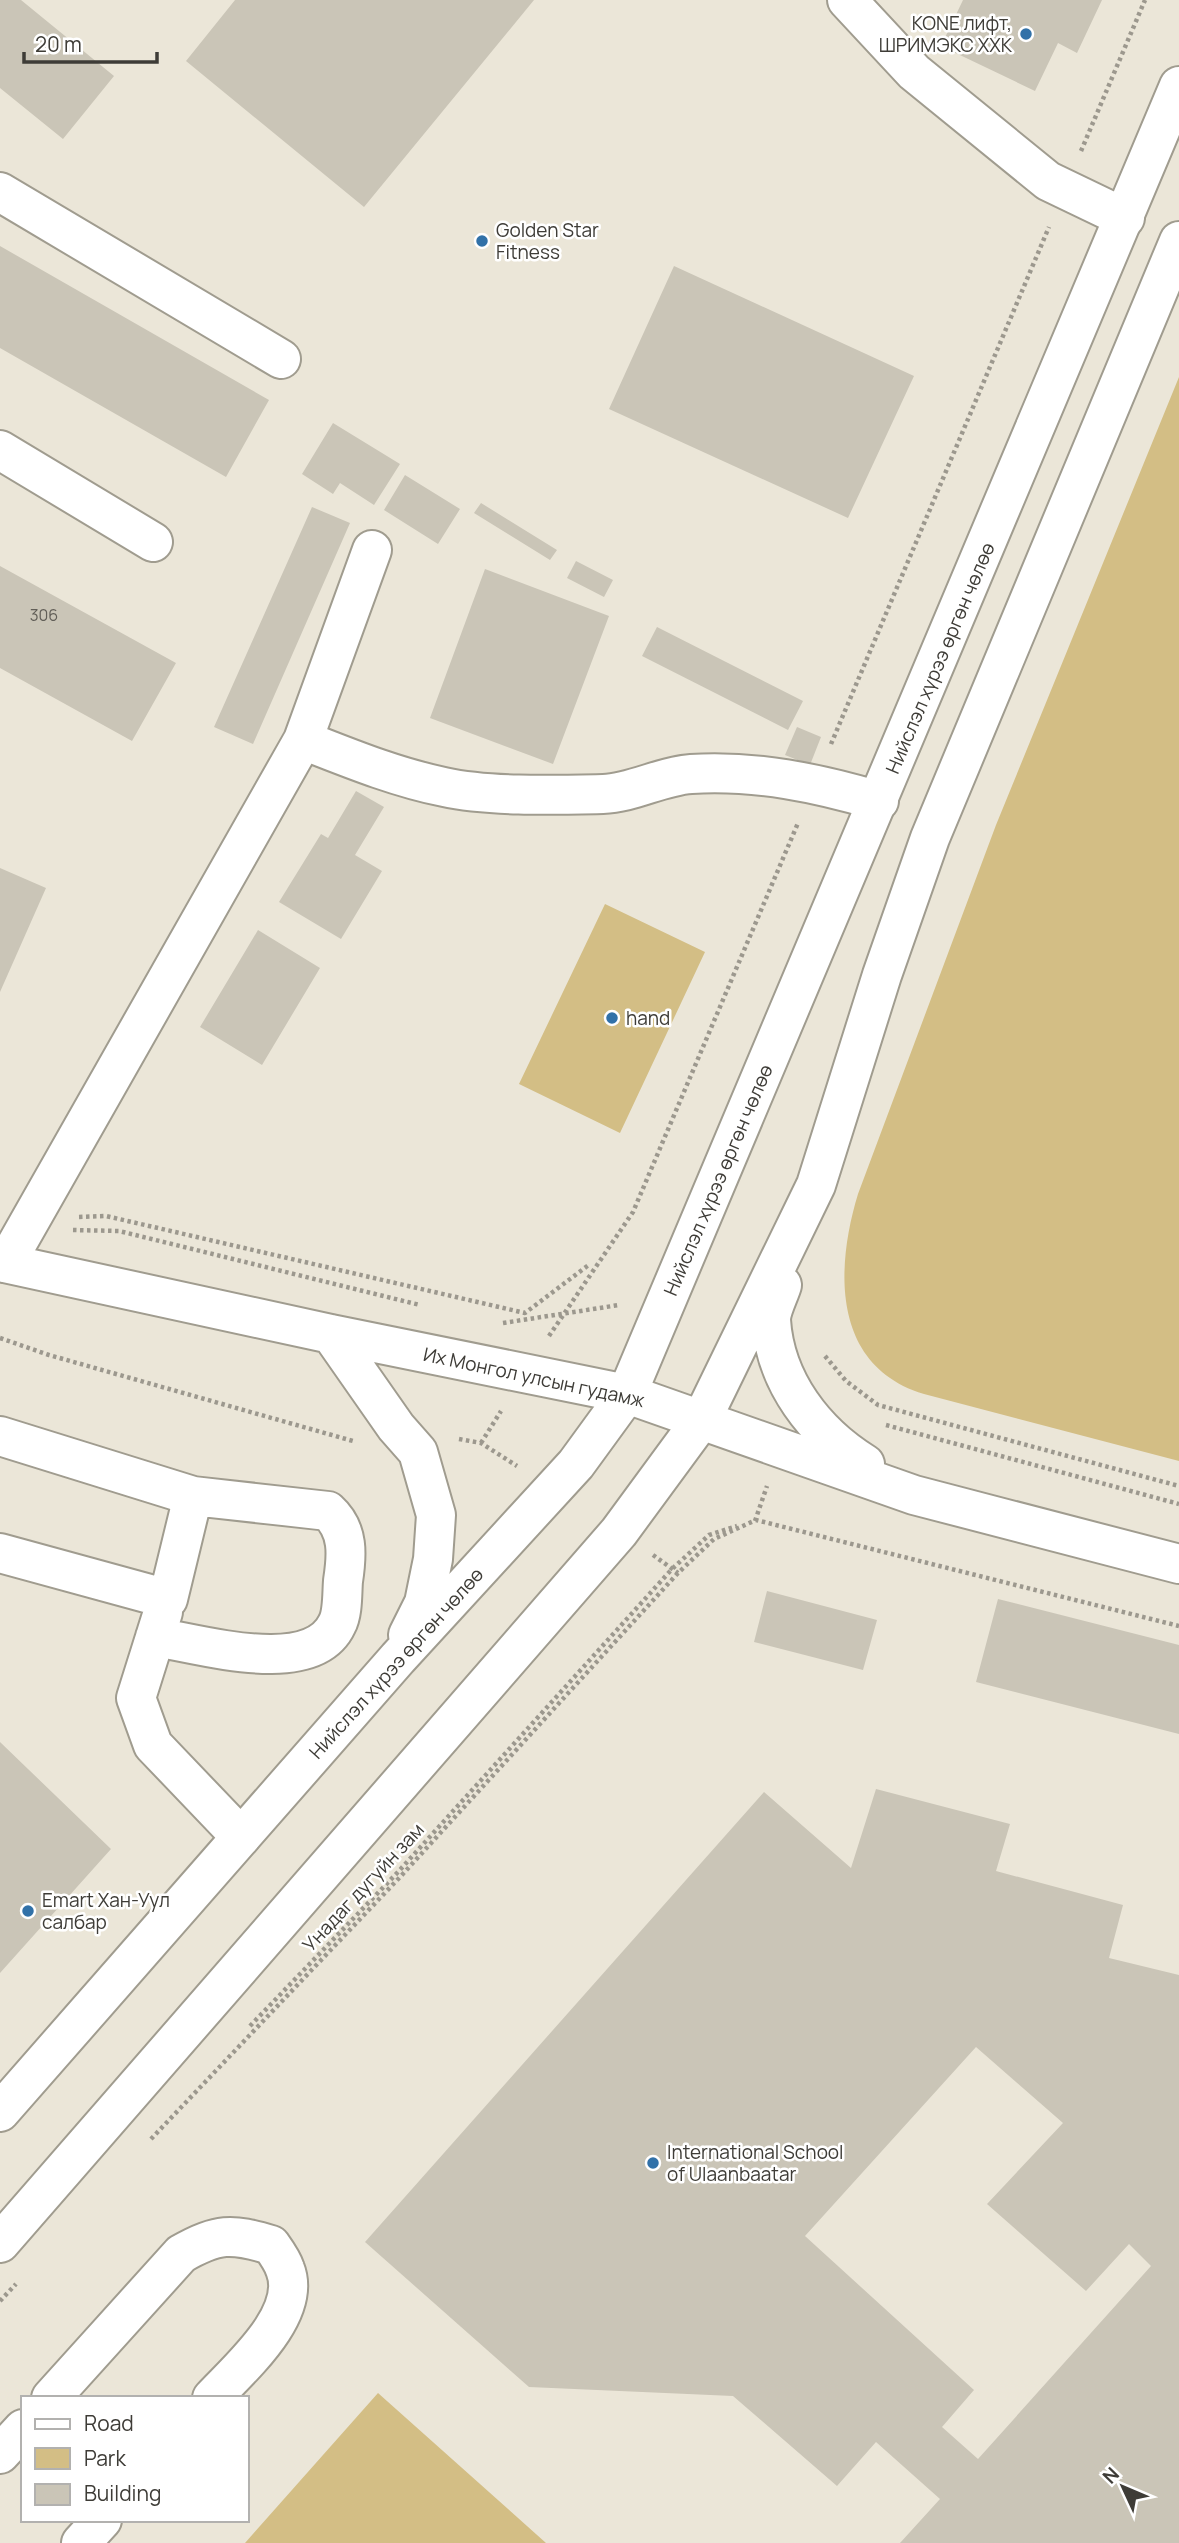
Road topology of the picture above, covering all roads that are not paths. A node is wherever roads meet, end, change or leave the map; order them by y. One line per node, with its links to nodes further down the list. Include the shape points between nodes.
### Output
1 (847, 0): 4 (main road, via 914,72 1048,181)
2 (1179, 86): 4 (main road, Нийслэл хүрээ өргөн чөлөө)
3 (0, 192): 6 (main road)
4 (1125, 218): 11 (main road, Нийслэл хүрээ өргөн чөлөө)
5 (1179, 241): 12 (main road, via 930,838)
6 (281, 359)
7 (0, 450): 8 (main road)
8 (153, 541)
9 (372, 550): 10 (main road)
10 (303, 740): 11 (main road, via 382,771 446,788 607,794 689,774 758,774); 13 (main road)
11 (880, 801): 15 (main road, Нийслэл хүрээ өргөн чөлөө)
12 (816, 1185): 16 (main road); 18 (main road, via 771,1318 783,1374 825,1436)
13 (3, 1262): 14 (main road, Их Монгол улсын гудамж)
14 (331, 1335): 15 (main road, Их Монгол улсын гудамж); 24 (main road, via 418,1452 436,1515 424,1603)
15 (627, 1394): 16 (main road, Их Монгол улсын гудамж); 24 (main road, Нийслэл хүрээ өргөн чөлөө, via 576,1464)
16 (702, 1419): 18 (main road, Их Монгол улсын гудамж); 27 (main road, via 619,1532)
17 (0, 1436): 19 (main road)
18 (914, 1495): 21 (main road, Их Монгол улсын гудамж)
19 (193, 1496): 22 (main road); 23 (main road, via 328,1511 340,1521 347,1553 337,1624 314,1648 279,1656)
20 (0, 1553): 22 (main road)
21 (1179, 1564)
22 (168, 1599): 23 (main road)
23 (155, 1637): 25 (main road, via 136,1698 153,1745)
24 (398, 1658): 25 (main road, Нийслэл хүрээ өргөн чөлөө)
25 (241, 1837): 26 (main road, Нийслэл хүрээ өргөн чөлөө)
26 (0, 2112)
27 (0, 2243)
28 (53, 2396): 29 (main road, via 181,2254 206,2239 241,2236 271,2245 286,2271 288,2298 274,2330)
29 (214, 2396)
30 (21, 2430): 31 (main road)
31 (0, 2454)
32 (100, 2522): 33 (main road)
33 (81, 2543)

